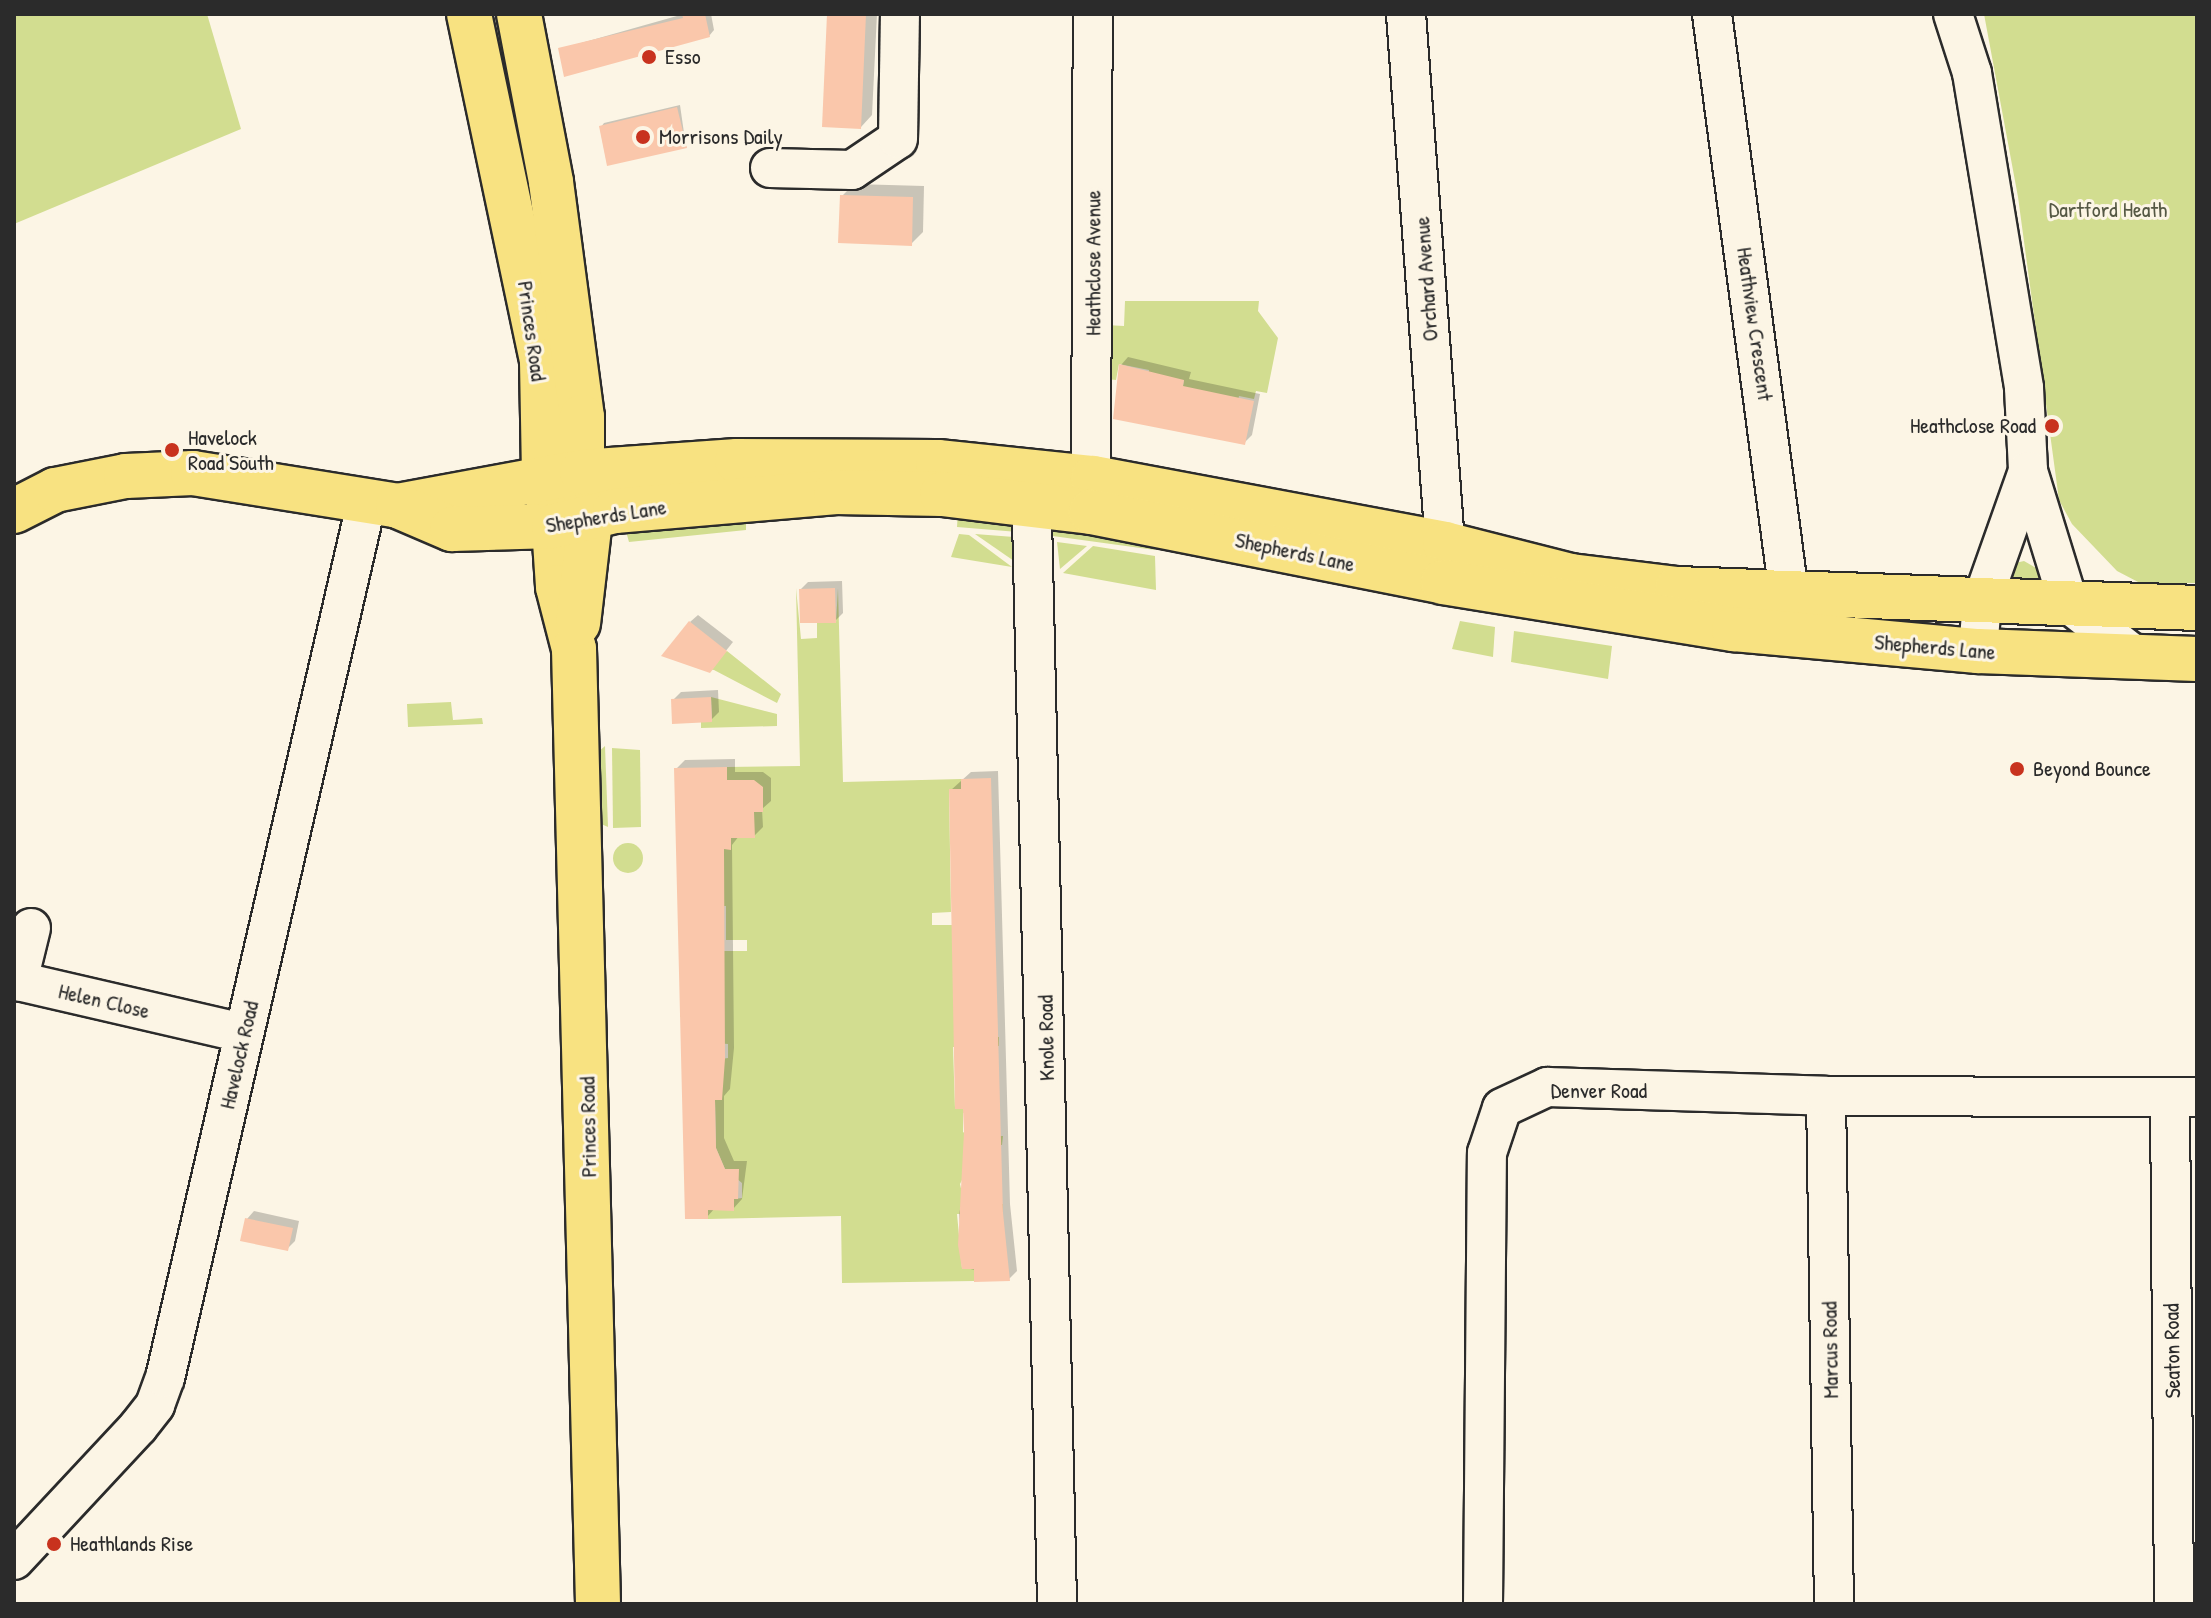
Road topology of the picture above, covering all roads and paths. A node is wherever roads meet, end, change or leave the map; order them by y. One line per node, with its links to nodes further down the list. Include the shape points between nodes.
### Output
1 (469, 14): 10 (main road, Princes Road)
2 (519, 14): 10 (main road, Princes Road, via 551,182 582,417)
3 (900, 14): 8 (street, via 898,139 852,170)
4 (1093, 14): 12 (street, Heathclose Avenue)
5 (1406, 14): 16 (street, Orchard Avenue)
6 (1712, 14): 20 (street, Heathview Crescent)
7 (1953, 14): 9 (street, via 1972,73 2024,388)
8 (770, 168)
9 (2028, 471): 17 (street); 18 (street)
10 (563, 476): 11 (main road, Shepherds Lane, via 849,459); 13 (main road, Shepherds Lane); 15 (main road, Princes Road)
11 (1031, 488): 12 (main road, Shepherds Lane); 15 (main road, Shepherds Lane, via 942,494 836,492 615,511); 30 (street, Knole Road)
12 (1092, 495): 16 (main road, Shepherds Lane); 20 (main road, Shepherds Lane, via 1583,607)
13 (382, 503): 14 (main road, Shepherds Lane, via 193,473 126,476 55,490); 15 (main road, Shepherds Lane, via 452,529); 25 (street, Havelock Road)
14 (14, 511)
15 (572, 523): 29 (main road, Princes Road, via 558,587 574,649)
16 (1445, 544): 20 (main road, Shepherds Lane, via 1571,576 1677,589)
17 (1982, 601): 18 (main road, Shepherds Lane); 20 (main road, Shepherds Lane); 21 (street)
18 (2069, 604): 19 (main road, Shepherds Lane); 22 (street)
19 (2197, 608)
20 (1793, 615): 21 (main road, Shepherds Lane)
21 (1978, 651): 22 (main road, Shepherds Lane)
22 (2138, 658): 23 (main road, Shepherds Lane)
23 (2197, 659)
24 (31, 928): 25 (street, Helen Close, via 18,981)
25 (244, 1033): 28 (street, Havelock Road, via 155,1405)
26 (1826, 1096): 27 (street, Denver Road); 31 (street, Denver Road, via 1547,1087 1502,1108 1487,1153); 32 (street, Marcus Road)
27 (2183, 1097): 33 (street, Seaton Road)
28 (14, 1560)
29 (598, 1604)
30 (1057, 1604)
31 (1483, 1604)
32 (1834, 1604)
33 (2174, 1604)

